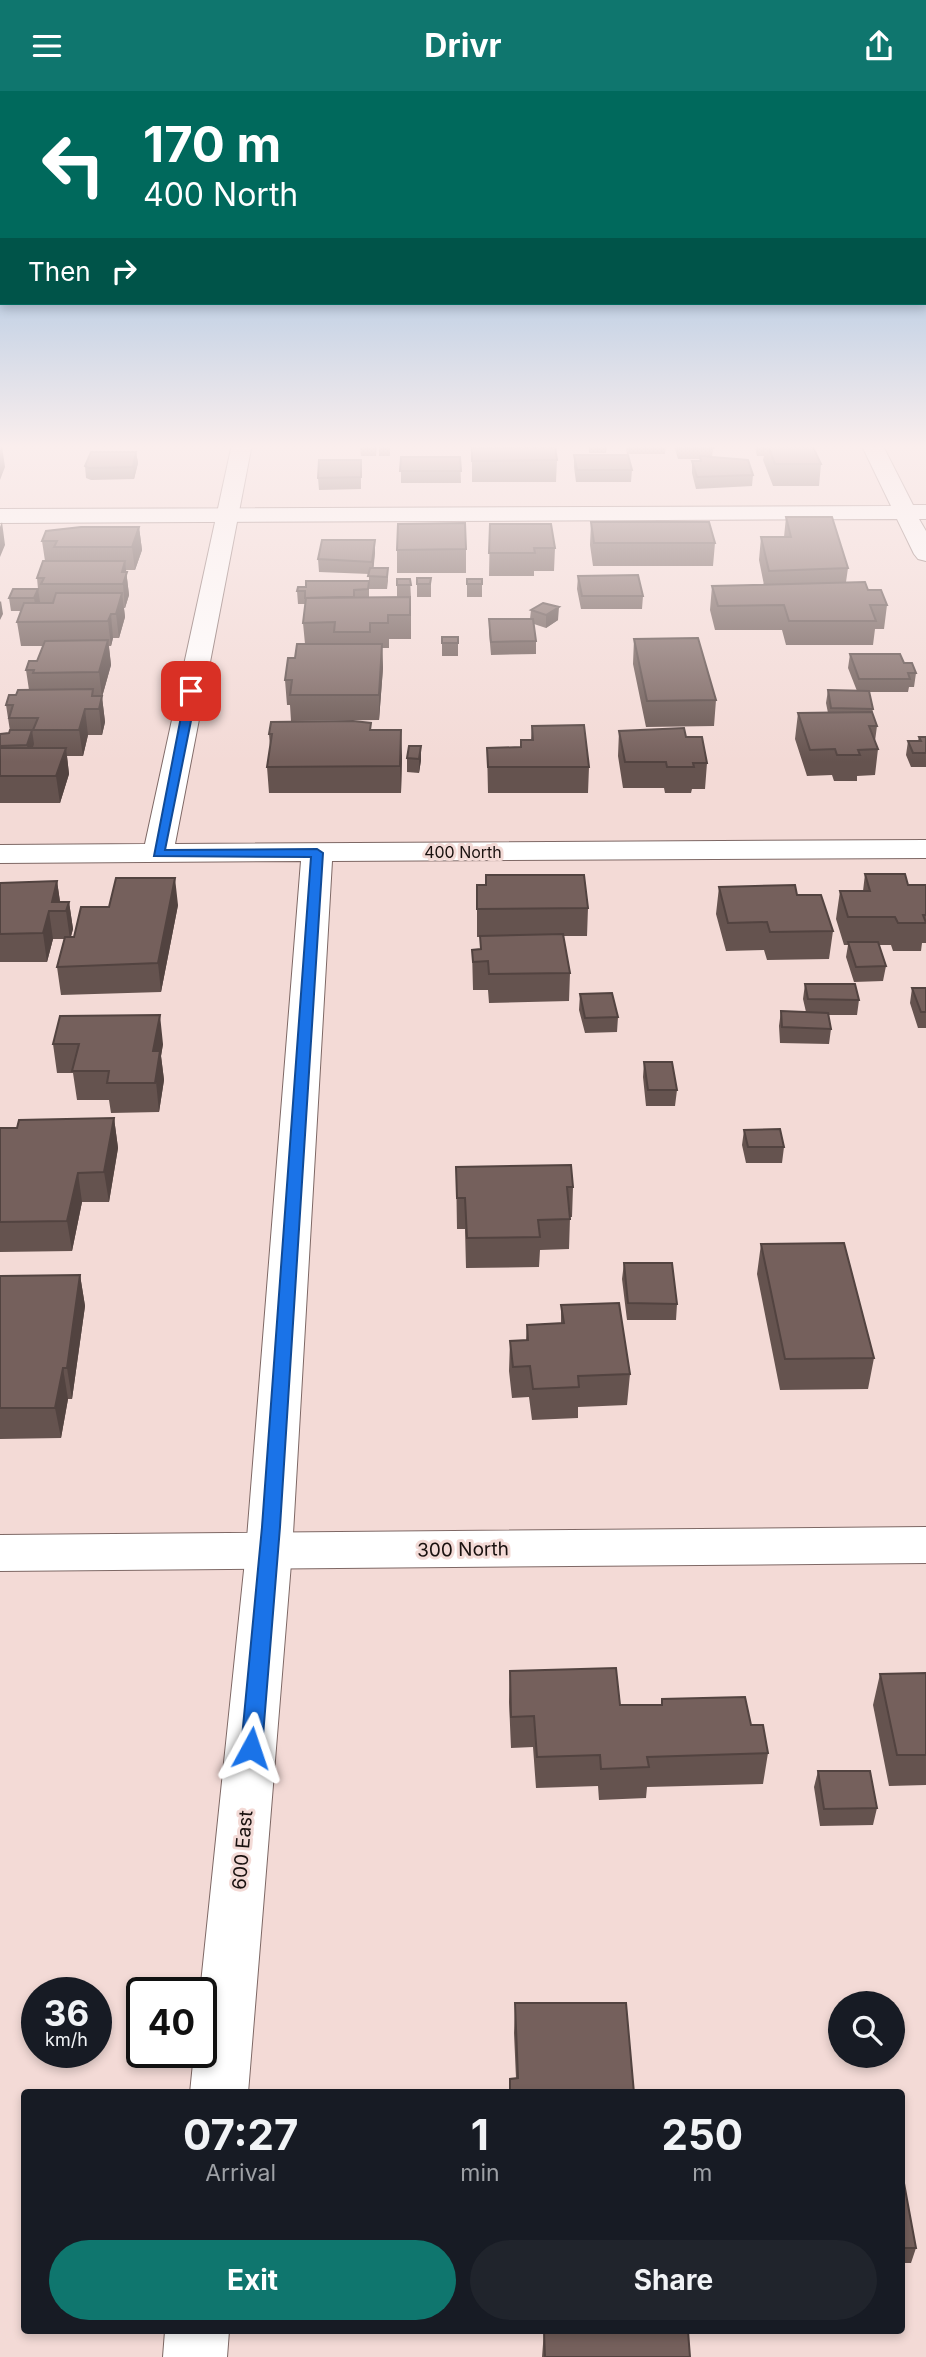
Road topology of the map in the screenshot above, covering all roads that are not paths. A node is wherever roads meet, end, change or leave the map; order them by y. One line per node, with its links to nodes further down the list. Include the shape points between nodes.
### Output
1 (221, 550): 3 (street)
2 (926, 849): 4 (street, 400 North)
3 (158, 853): 4 (street, 400 North); 5 (street, 400 North)
4 (317, 853): 7 (street, 600 East)
5 (0, 854)
6 (926, 1545): 7 (street, 300 North)
7 (269, 1551): 8 (street, 300 North); 9 (street, 600 East)
8 (0, 1553)
9 (219, 2089)
10 (197, 2334): 11 (street)
11 (195, 2357)

